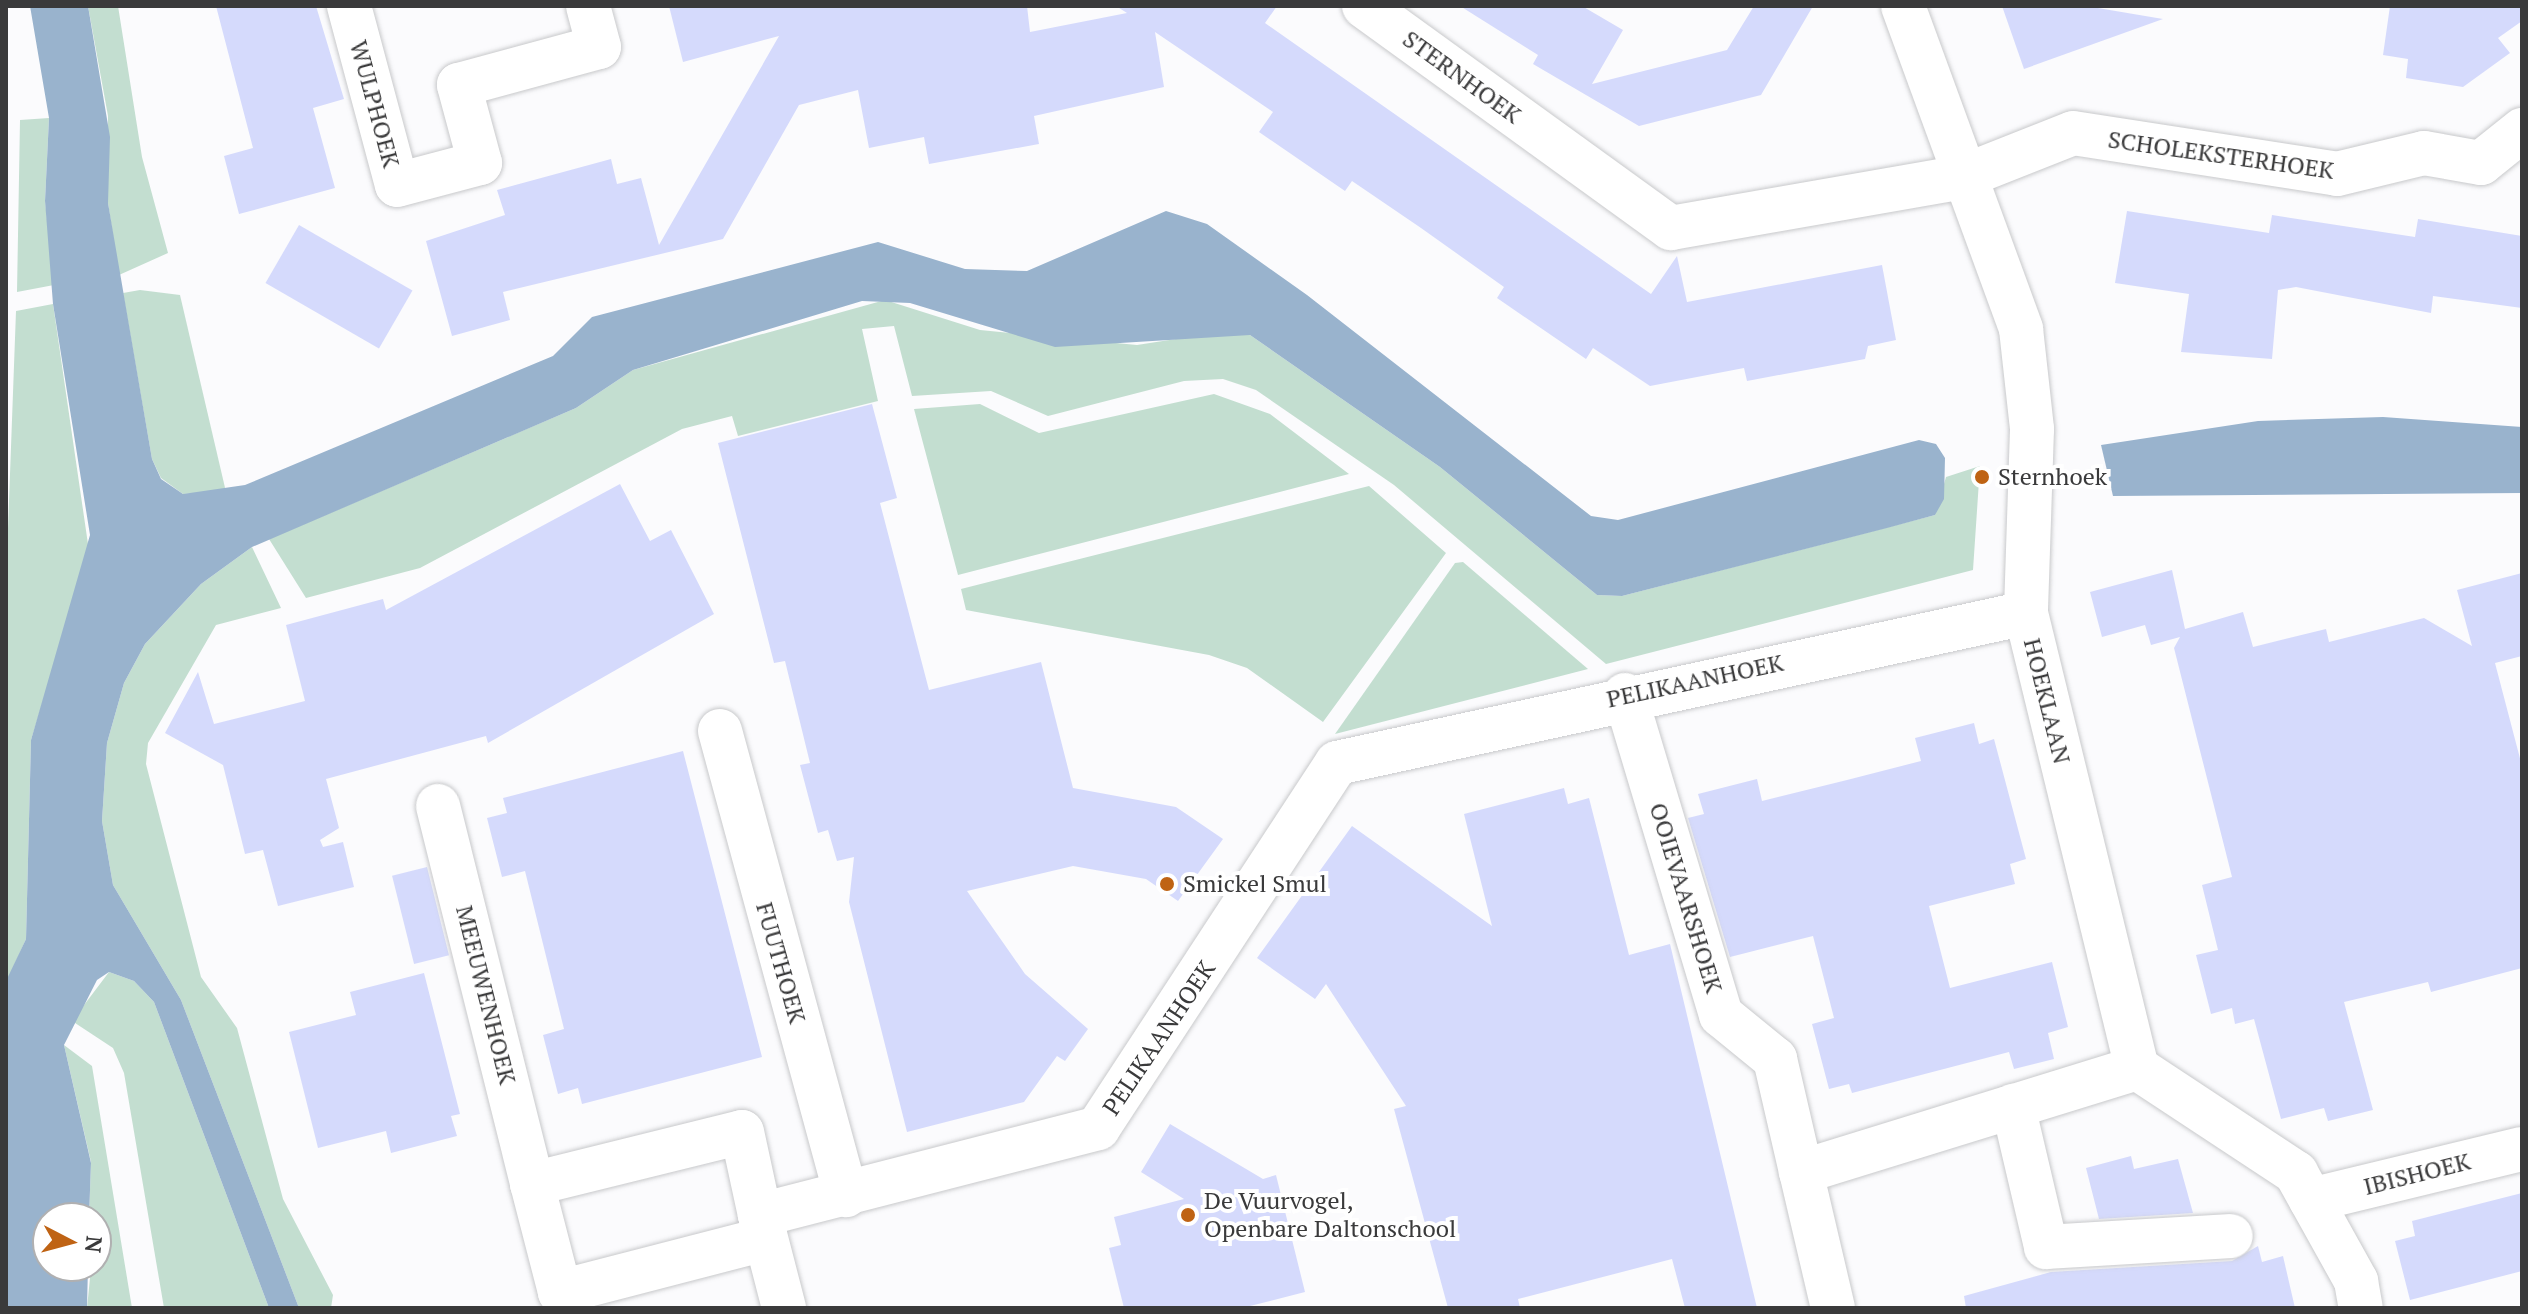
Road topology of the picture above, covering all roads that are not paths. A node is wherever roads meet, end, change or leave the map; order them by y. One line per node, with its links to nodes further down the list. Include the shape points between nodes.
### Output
1 (349, 6): 2 (street, WULPHOEK, via 397,185 480,163 459,85 599,47)
2 (588, 6)
3 (1364, 6): 6 (street, STERNHOEK, via 1671,228)
4 (1903, 6): 6 (street, HOEKLAAN)
5 (2522, 130): 6 (street, SCHOLEKSTERHOEK, via 2481,163 2424,153 2337,174 2073,133)
6 (1962, 177): 7 (street, HOEKLAAN, via 2021,329 2032,429)
7 (2026, 613): 8 (street, PELIKAANHOEK); 11 (street, HOEKLAAN)
8 (1625, 695): 14 (street, OOIEVAARSHOEK, via 1721,1015 1775,1059); 16 (street, PELIKAANHOEK, via 1337,763 1098,1128)
9 (720, 731): 16 (street, FUUTHOEK)
10 (438, 806): 15 (street, MEEUWENHOEK)
11 (2137, 1068): 12 (street); 17 (street, via 2296,1173)
12 (2013, 1106): 14 (street); 19 (street, via 2046,1247)
13 (2522, 1149): 17 (street, IBISHOEK)
14 (1801, 1172): 21 (street, OOIEVAARSHOEK)
15 (532, 1184): 18 (street, via 742,1132); 18 (street, PELIKAANHOEK, via 560,1292)
16 (846, 1195): 18 (street, PELIKAANHOEK)
17 (2311, 1200): 22 (street, via 2356,1281)
18 (762, 1227): 20 (street)
19 (2231, 1236)
20 (784, 1308)
21 (1833, 1308)
22 (2361, 1308)

